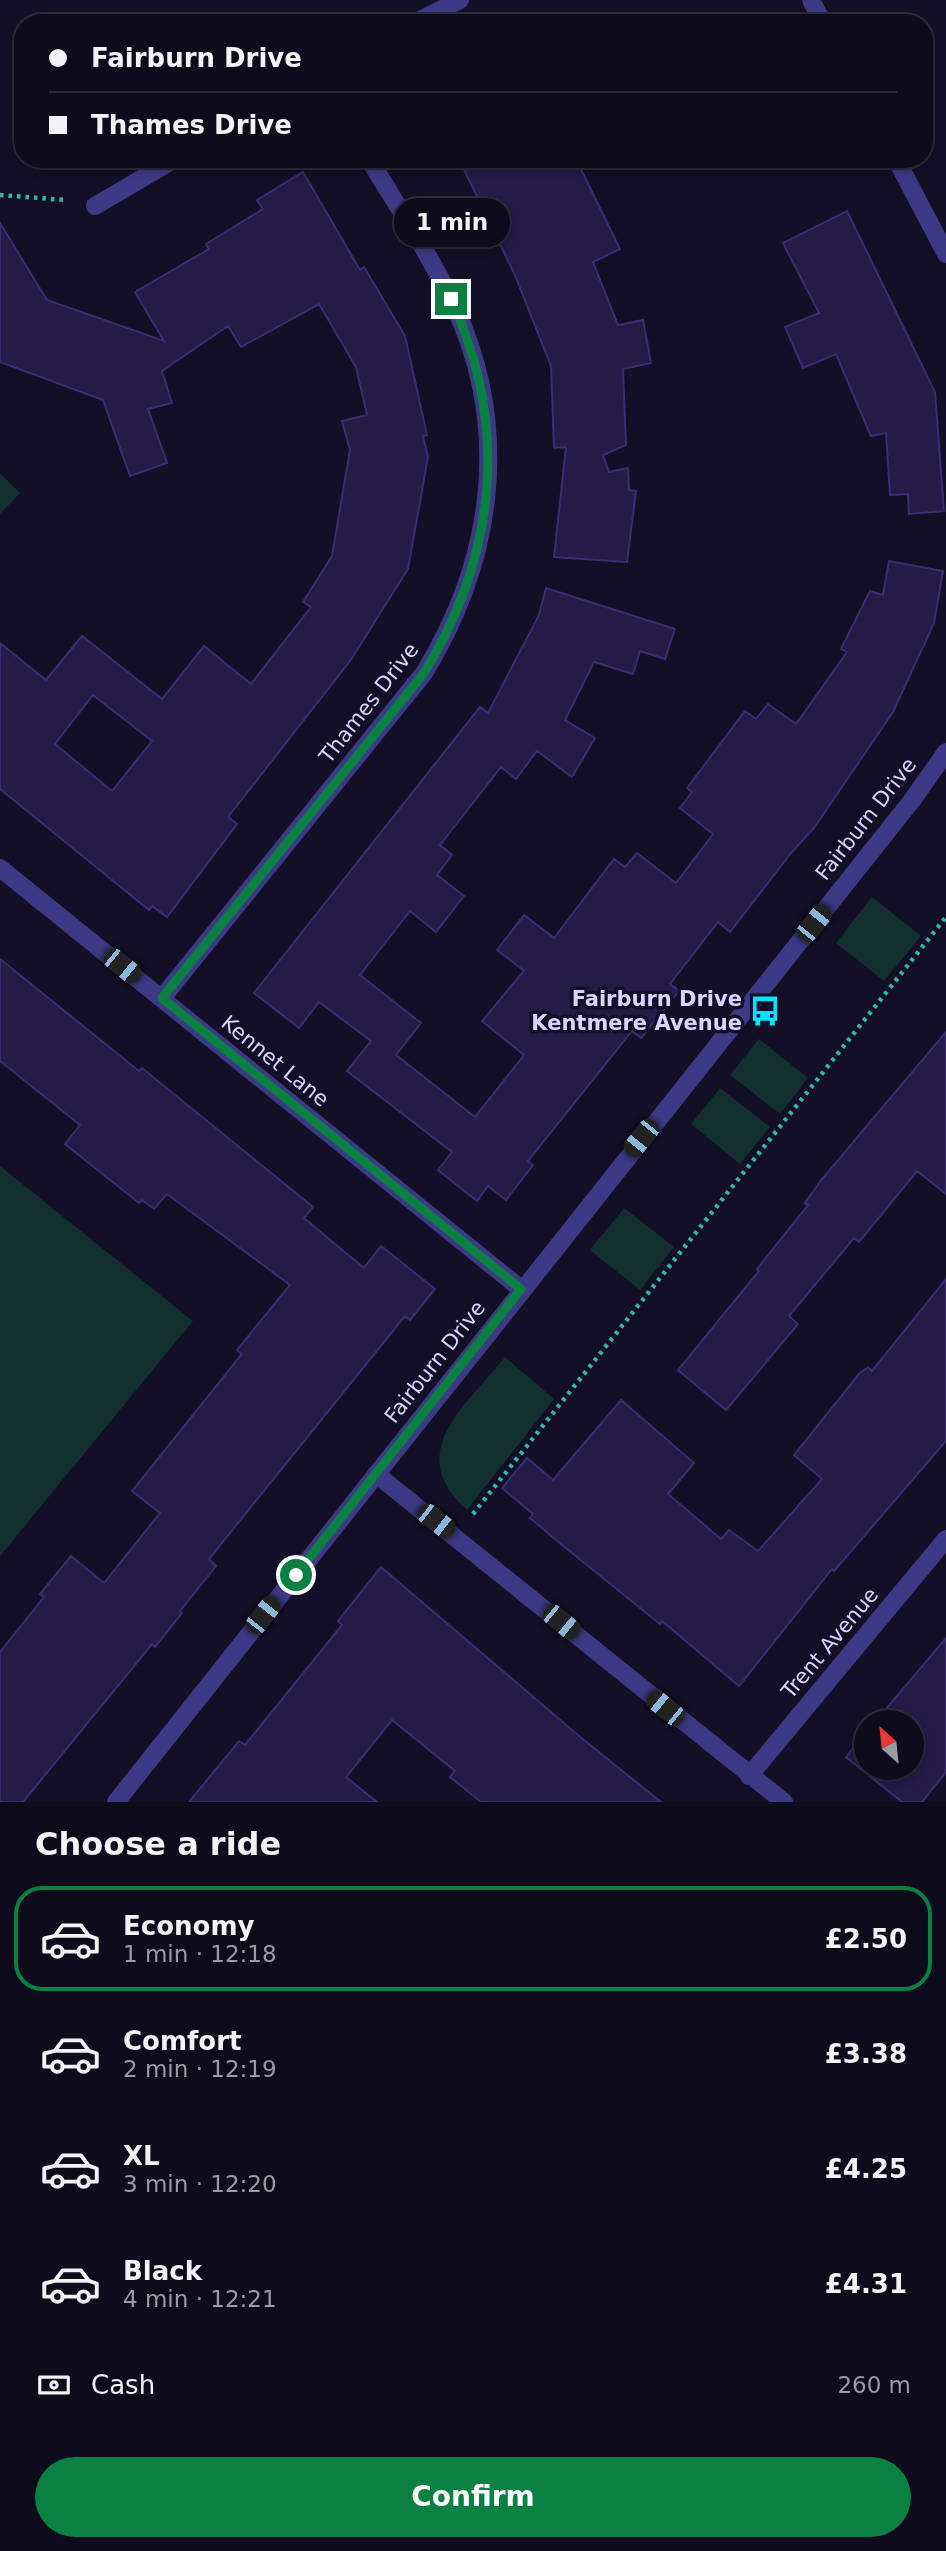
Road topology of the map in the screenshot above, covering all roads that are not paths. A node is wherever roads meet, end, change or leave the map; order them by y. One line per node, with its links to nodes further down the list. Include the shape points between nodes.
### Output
1 (460, 0): 2 (street)
2 (432, 14)
3 (160, 168): 6 (street)
4 (374, 168): 10 (street, Thames Drive, via 444,285 478,373 488,466 476,559 455,619 424,673)
5 (901, 168): 7 (street)
6 (95, 206)
7 (946, 254)
8 (946, 752): 11 (street, Fairburn Drive)
9 (0, 868): 10 (street, Kennet Lane)
10 (162, 998): 11 (street, Kennet Lane)
11 (521, 1289): 12 (street, Fairburn Drive)
12 (376, 1474): 14 (street); 15 (street, Fairburn Drive)
13 (946, 1539): 14 (street, Trent Avenue)
14 (749, 1776): 16 (street)
15 (116, 1802)
16 (784, 1802)

